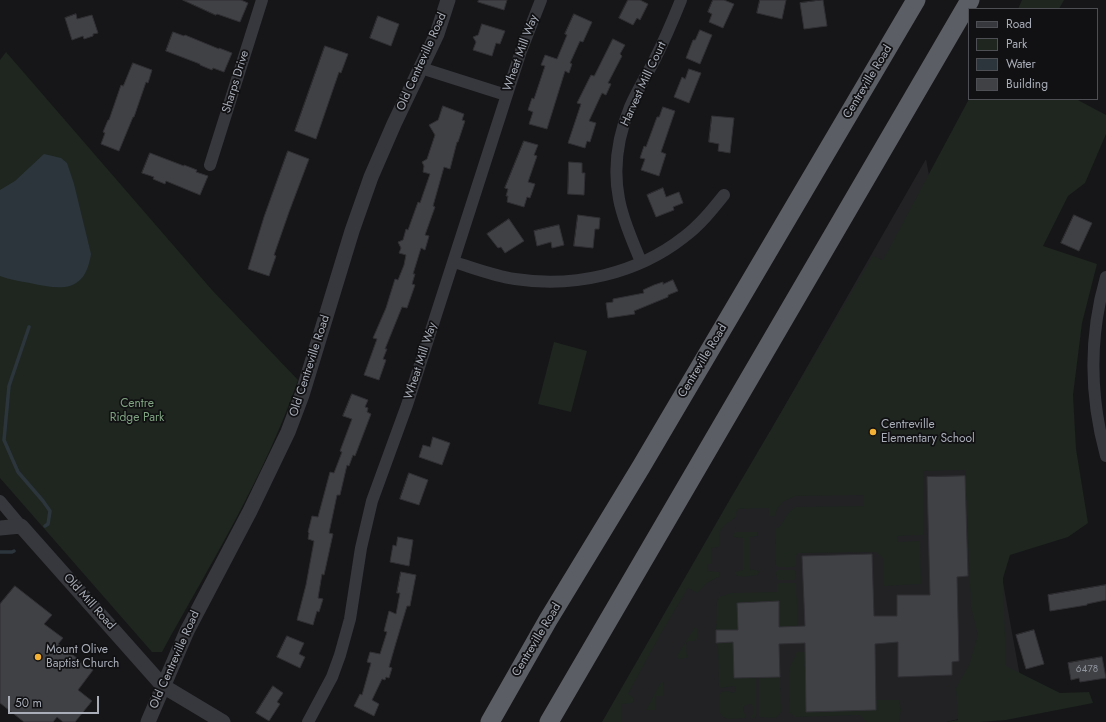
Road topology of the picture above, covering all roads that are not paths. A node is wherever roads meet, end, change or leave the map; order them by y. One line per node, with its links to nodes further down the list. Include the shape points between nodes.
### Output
1 (262, 0): 9 (street, Sharps Drive)
2 (448, 0): 7 (street, Old Centreville Road, via 437,34)
3 (541, 0): 8 (street, Wheat Mill Way)
4 (681, 0): 12 (street, Harvest Mill Court, via 630,107 618,153 618,198)
5 (916, 0): 22 (highway, Centreville Road)
6 (970, 0): 23 (highway)
7 (421, 68): 8 (street); 18 (street, Old Centreville Road, via 371,177 288,432 253,505 194,616)
8 (506, 96): 11 (street, Wheat Mill Way)
9 (210, 165)
10 (724, 195): 12 (street, via 684,237)
11 (454, 262): 12 (street, via 494,275 553,282 602,276); 21 (street, Wheat Mill Way, via 372,501 361,548 350,619 340,655 332,677)
12 (641, 262)
13 (1106, 278): 14 (street, via 1097,318 1093,379 1096,409)
14 (1106, 456)
15 (0, 501): 16 (street, Old Mill Road)
16 (21, 526): 17 (street); 18 (street, Old Mill Road)
17 (0, 528)
18 (163, 686): 19 (street, Old Centreville Road); 20 (street, Old Mill Road)
19 (148, 722)
20 (223, 722)
21 (308, 722)
22 (490, 722)
23 (549, 722)

